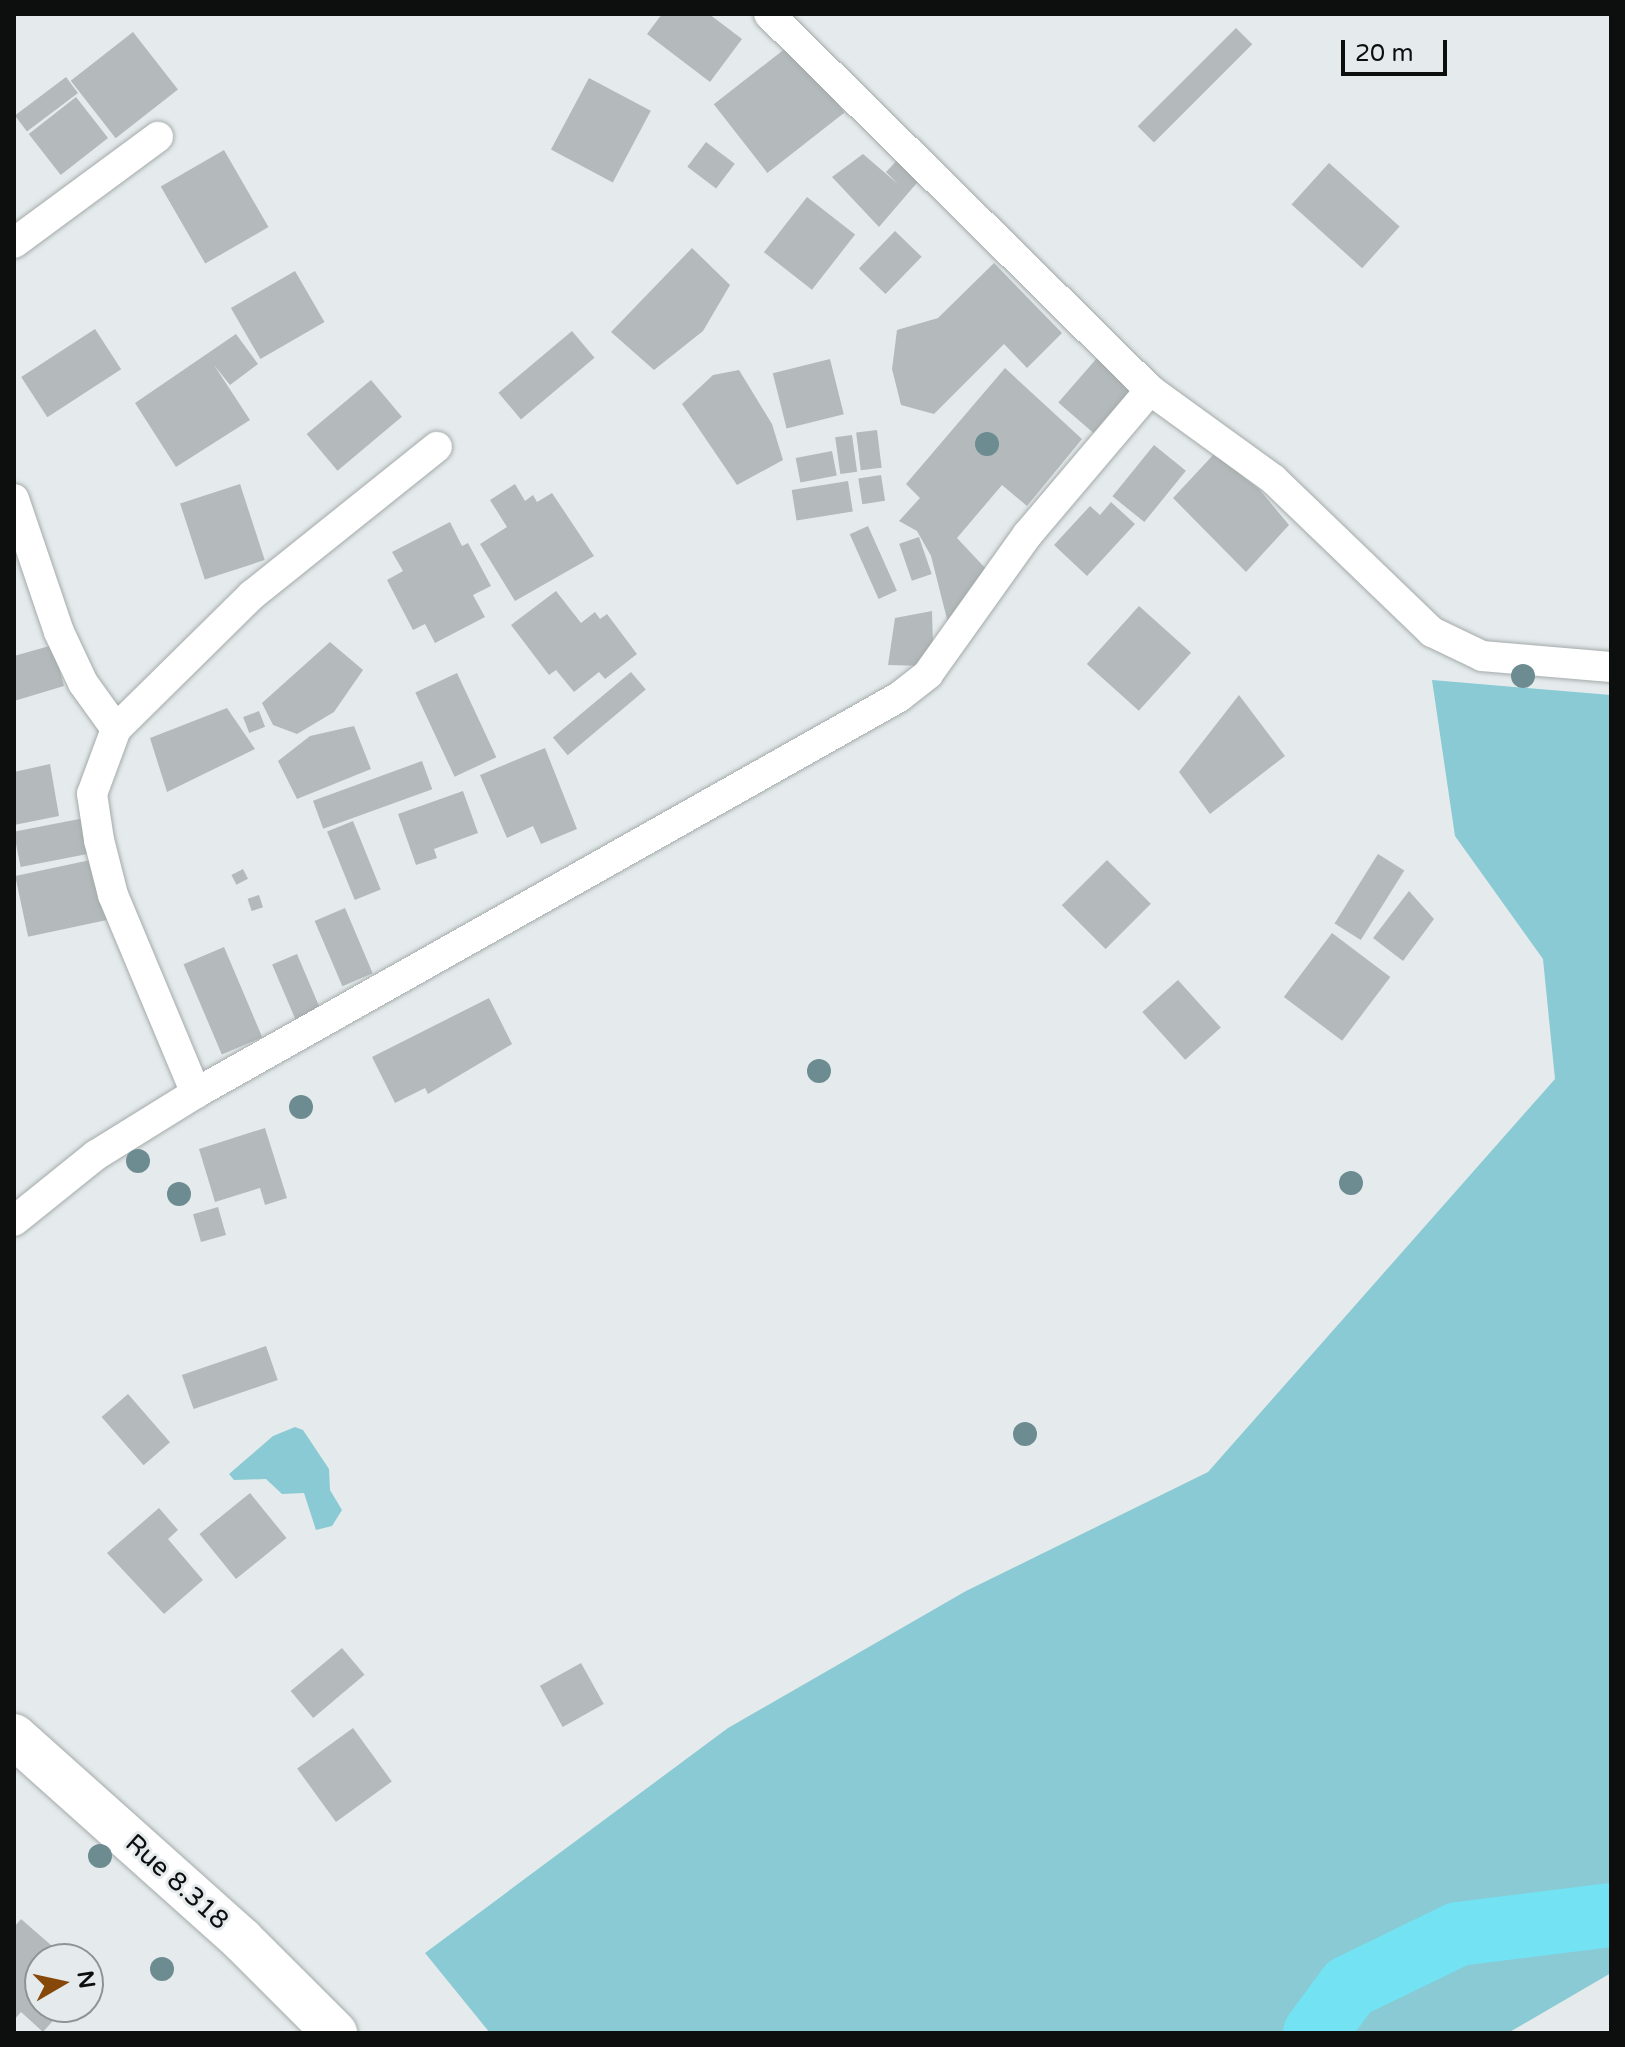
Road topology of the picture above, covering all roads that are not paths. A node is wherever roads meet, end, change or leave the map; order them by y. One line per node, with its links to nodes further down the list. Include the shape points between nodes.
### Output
1 (769, 14): 4 (street)
2 (158, 137): 3 (street)
3 (14, 243)
4 (1150, 390): 7 (street, via 1273,479 1432,632 1482,656); 9 (street, via 1028,534 928,674 899,697)
5 (437, 447): 8 (street, via 252,595)
6 (14, 499): 8 (street, via 59,632 83,683)
7 (1611, 667)
8 (116, 729): 9 (street, via 92,794 99,840 113,895)
9 (196, 1093): 10 (street, via 96,1155)
10 (14, 1221)
11 (14, 1736): 12 (main road, Rue 8.318, via 242,1940)
12 (335, 2033)

